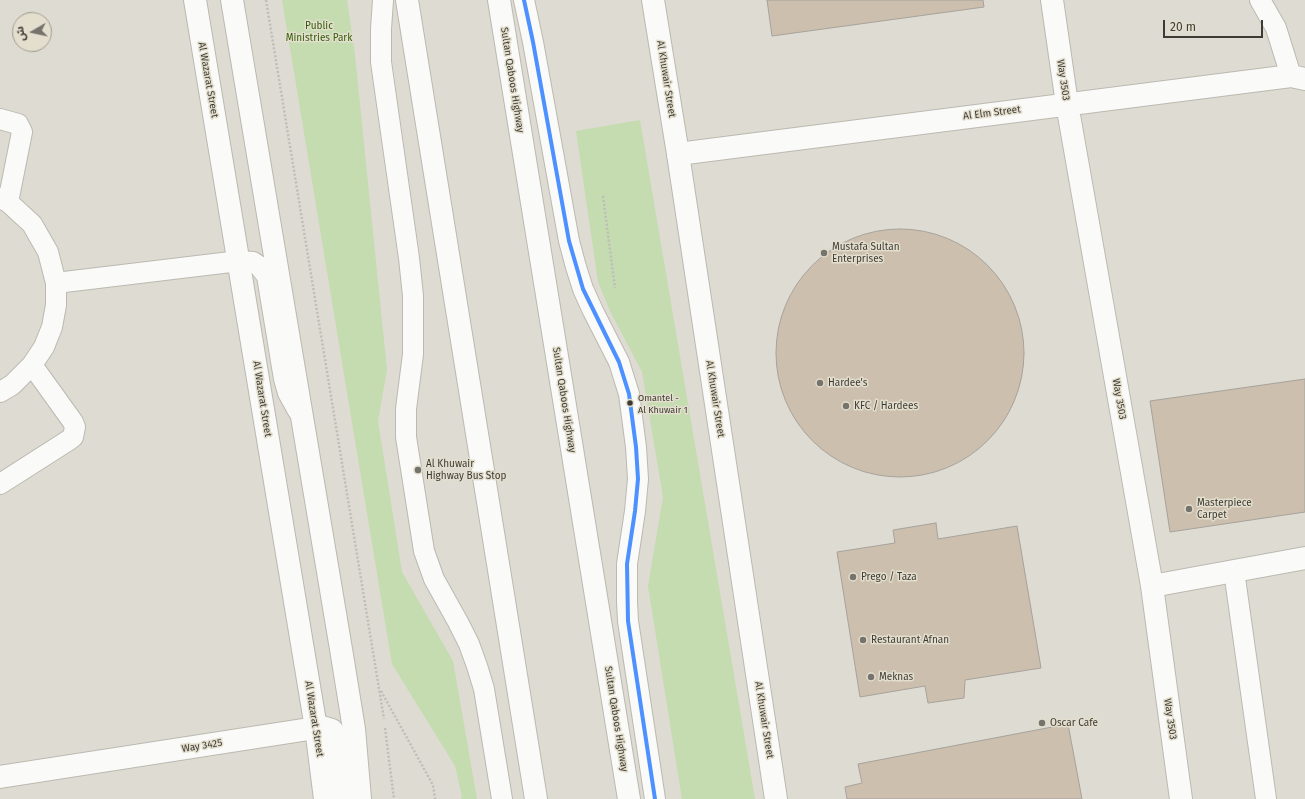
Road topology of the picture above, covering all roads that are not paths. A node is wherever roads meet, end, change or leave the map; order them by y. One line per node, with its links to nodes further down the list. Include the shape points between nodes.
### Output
1 (195, 0): 15 (main road, Al Wazarat Street)
2 (232, 0): 19 (main road)
3 (383, 0): 29 (lane, via 381,62 413,296 413,354 406,409 406,437 424,551 434,579 461,627 477,666 484,689)
4 (407, 0): 30 (main road)
5 (499, 0): 31 (main road, Sultan Qaboos Highway)
6 (524, 0): 32 (lane, via 569,241 583,289 619,362 629,394 638,479 627,564 627,608)
7 (653, 0): 13 (main road, Al Khuwair Street)
8 (1052, 0): 11 (main road, Way 3503)
9 (1260, 0): 10 (lane)
10 (1298, 77): 11 (main road, Al Elm Street)
11 (1067, 104): 13 (main road, Al Elm Street); 23 (main road, Way 3503)
12 (0, 119): 14 (lane, via 18,124 22,132)
13 (678, 154): 33 (main road, Al Khuwair Street)
14 (4, 200): 16 (lane, via 32,224 48,252)
15 (239, 262): 16 (lane); 19 (lane, via 253,262 267,276 284,380 288,393); 24 (main road, Al Wazarat Street)
16 (56, 283): 17 (lane, via 56,306 52,327 44,347)
17 (32, 365): 18 (lane, via 12,385); 20 (lane, via 73,422 73,437)
18 (0, 392)
19 (302, 417): 28 (main road, via 354,729)
20 (0, 484)
21 (1305, 561): 22 (main road)
22 (1234, 571): 23 (main road); 35 (lane)
23 (1152, 586): 34 (main road, Way 3503)
24 (316, 728): 25 (main road, Way 3425); 26 (main road, Al Wazarat Street); 27 (main road, Way 3425, via 332,730 338,739)
25 (0, 777)
26 (325, 799)
27 (346, 799)
28 (360, 799)
29 (502, 799)
30 (536, 799)
31 (629, 799)
32 (655, 799)
33 (776, 799)
34 (1180, 799)
35 (1266, 799)

